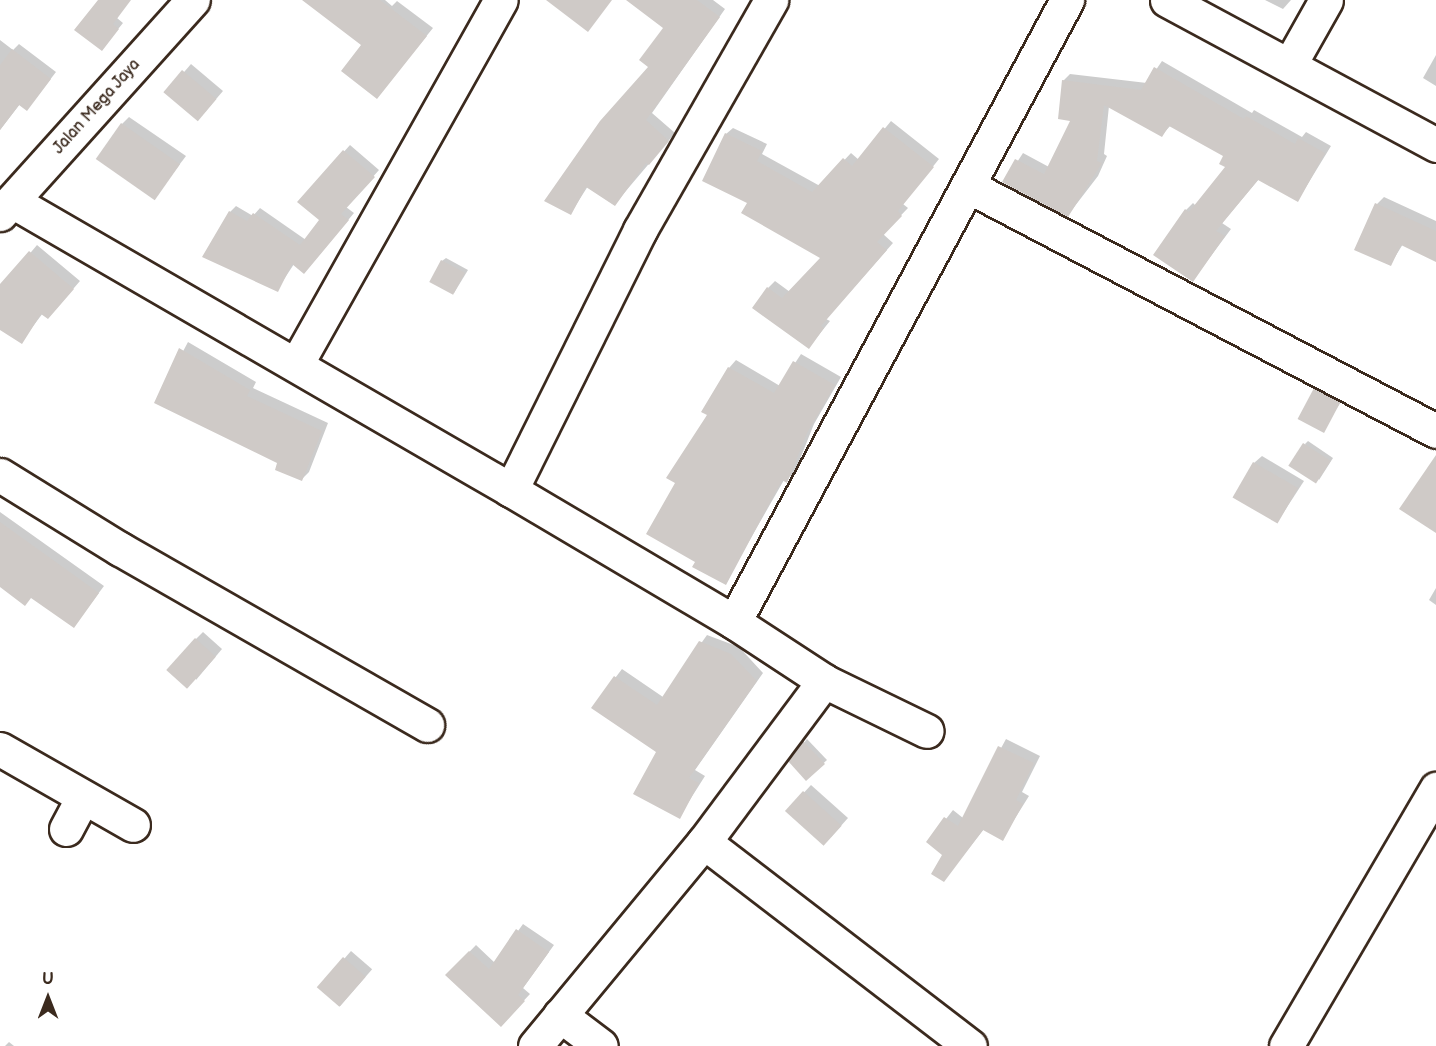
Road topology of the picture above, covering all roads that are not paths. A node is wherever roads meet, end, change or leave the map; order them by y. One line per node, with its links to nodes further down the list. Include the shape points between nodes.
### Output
1 (193, 0): 10 (street, Jalan Mega Jaya)
2 (501, 0): 11 (street)
3 (771, 0): 14 (street, via 640,230)
4 (1066, 0): 9 (street)
5 (1167, 0): 7 (street)
6 (1326, 0): 7 (street)
7 (1290, 64): 8 (street)
8 (1436, 145)
9 (968, 186): 12 (street); 15 (street)
10 (6, 207): 11 (street)
11 (297, 363): 14 (street)
12 (1436, 431)
13 (0, 475): 17 (street, via 130,555)
14 (511, 490): 15 (street)
15 (734, 622): 16 (street)
16 (824, 681): 18 (street); 24 (street)
17 (427, 725)
18 (927, 731)
19 (0, 750): 21 (street)
20 (1436, 789): 29 (street)
21 (83, 797): 22 (street); 23 (street)
22 (133, 825)
23 (66, 829)
24 (704, 842): 25 (street); 28 (street)
25 (560, 1015): 26 (street); 27 (street)
26 (535, 1046)
27 (601, 1046)
28 (970, 1046)
29 (1286, 1046)

